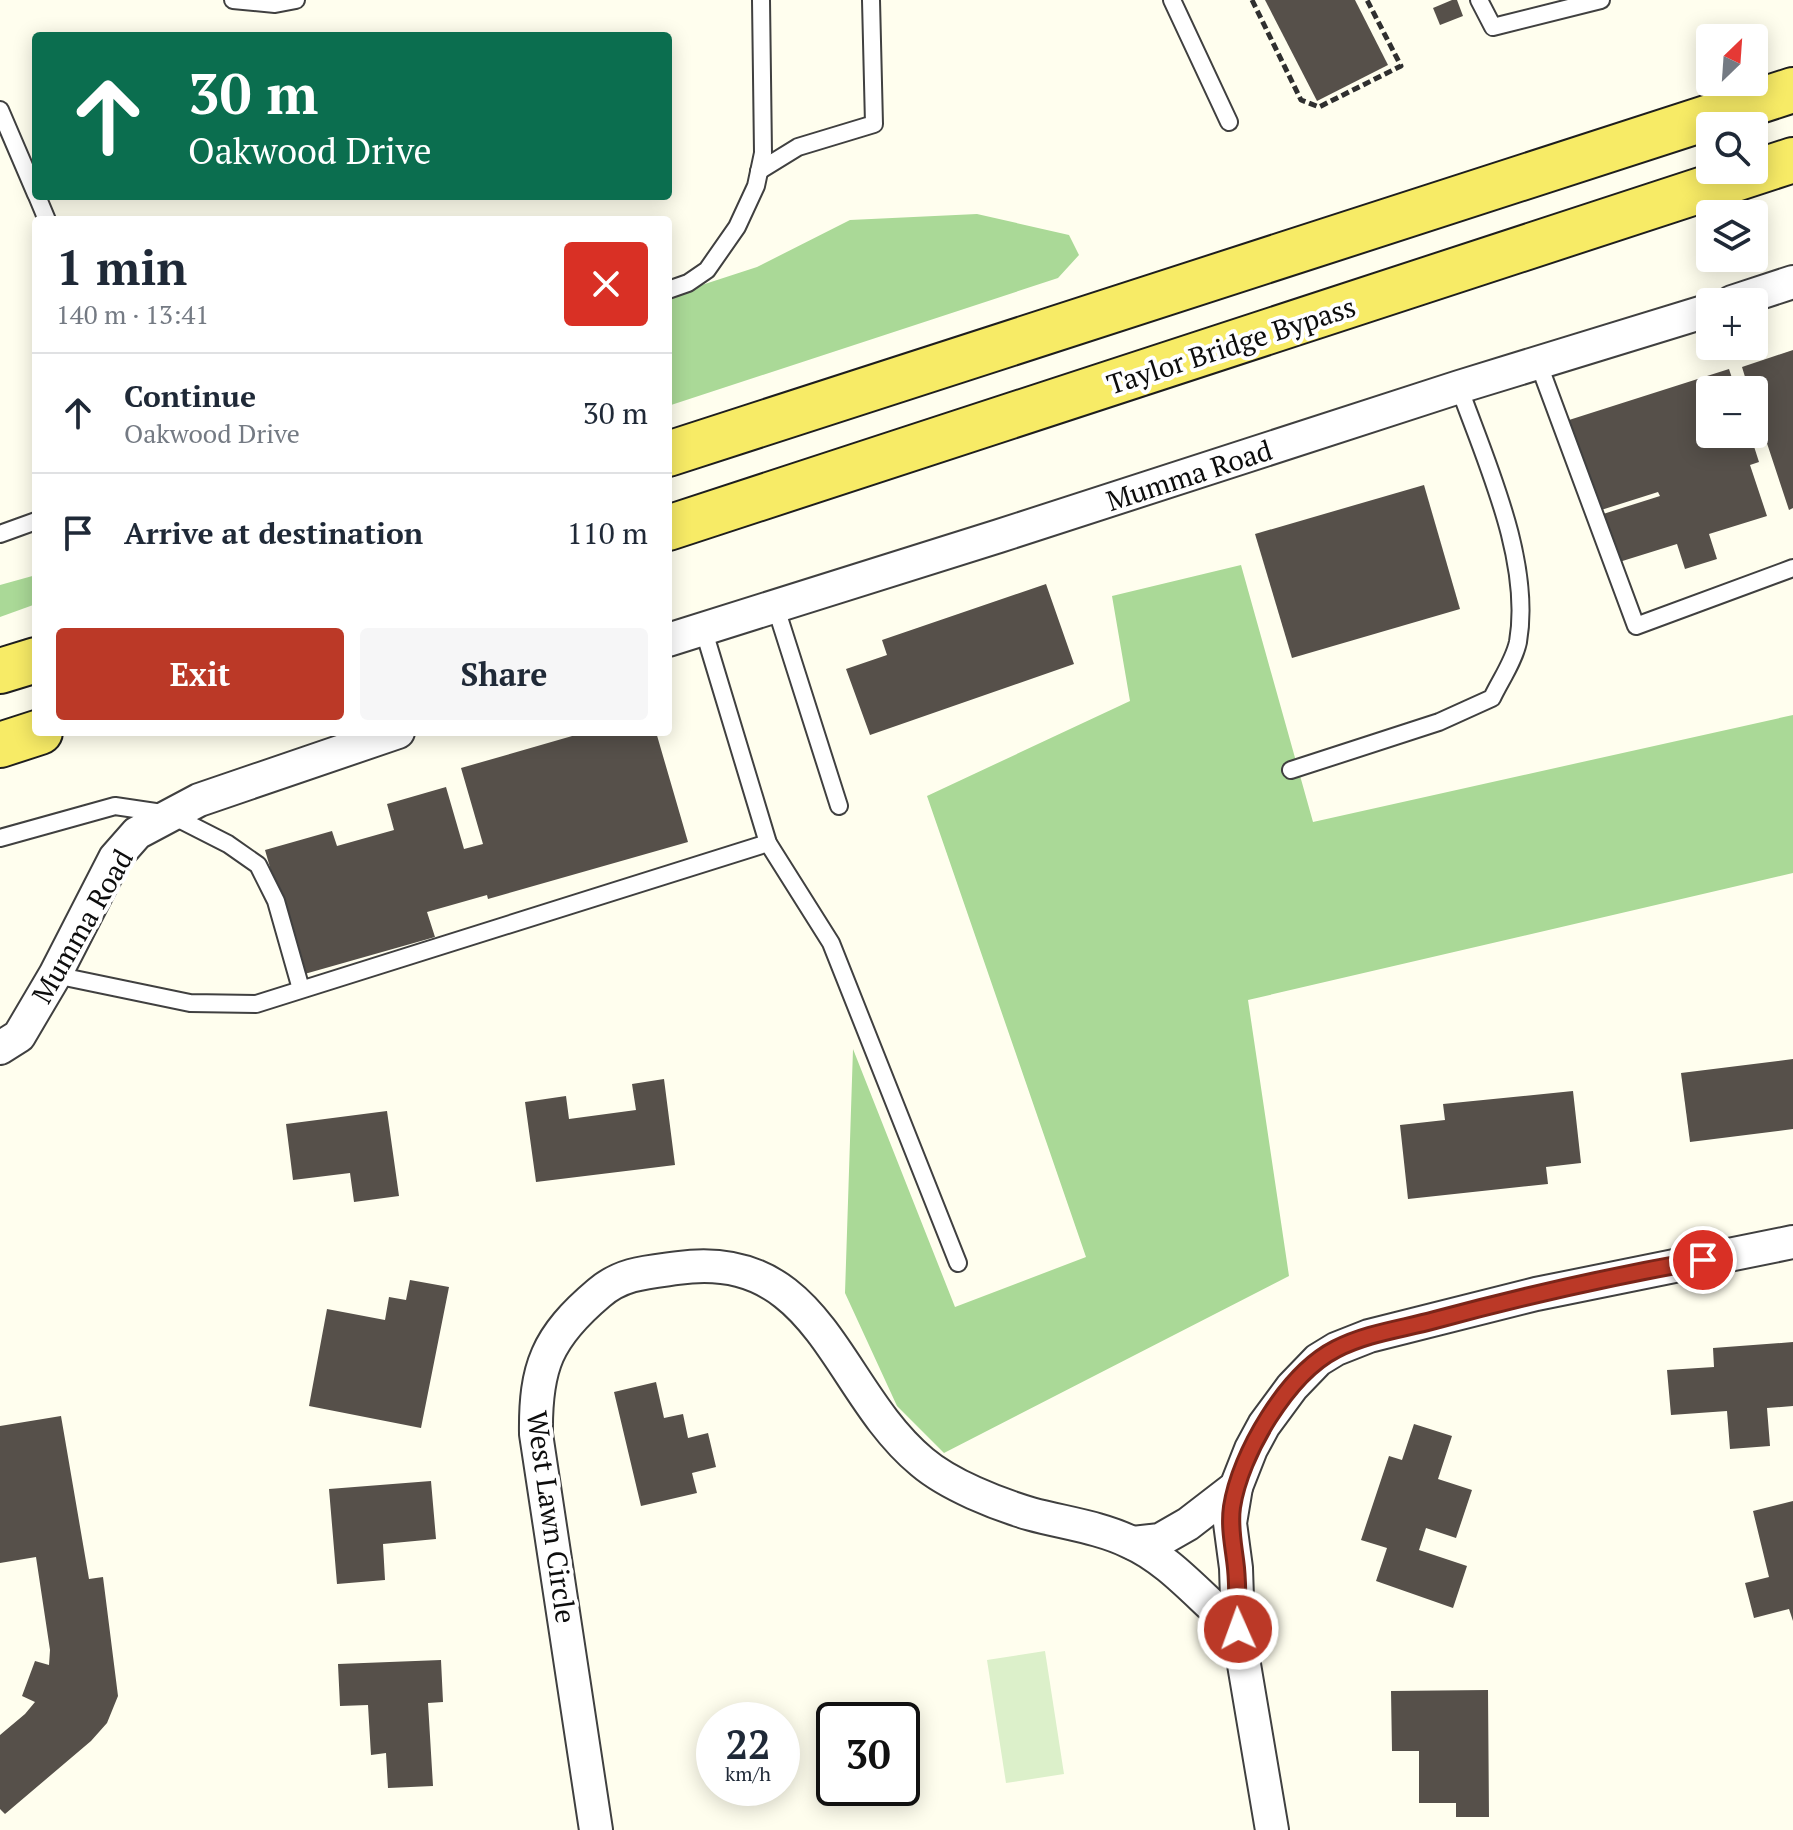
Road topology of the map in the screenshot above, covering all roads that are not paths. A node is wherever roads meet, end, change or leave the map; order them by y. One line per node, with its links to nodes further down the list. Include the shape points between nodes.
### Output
1 (233, 0): 2 (lane)
2 (296, 0)
3 (761, 0): 12 (lane)
4 (871, 0): 12 (lane, via 874,124 798,147)
5 (1172, 0): 10 (lane)
6 (1479, 0): 7 (lane, via 1493,27)
7 (1601, 0)
8 (1793, 90): 20 (main road)
9 (0, 110): 13 (lane)
10 (1229, 122)
11 (1793, 160): 22 (main road, Taylor Bridge Bypass)
12 (759, 171): 15 (lane, via 737,227 707,270)
13 (32, 186)
14 (1793, 282): 16 (street)
15 (672, 289)
16 (1768, 290)
17 (1696, 314): 18 (street, Mumma Road)
18 (1538, 362): 19 (street, Mumma Road); 24 (lane, via 1636,626)
19 (1459, 387): 25 (street, Mumma Road); 33 (lane, via 1515,563 1517,644 1492,698 1439,722)
20 (672, 453)
21 (32, 522): 23 (lane)
22 (672, 527)
23 (0, 534)
24 (1793, 568)
25 (775, 605): 26 (street, Mumma Road); 34 (lane)
26 (703, 628): 27 (street, Mumma Road); 37 (lane)
27 (672, 639)
28 (32, 661): 29 (main road)
29 (0, 671)
30 (32, 735): 32 (main road)
31 (386, 736): 35 (street, Mumma Road)
32 (0, 745)
33 (1291, 770)
34 (839, 806)
35 (169, 814): 36 (lane, via 115,806); 38 (street, Mumma Road, via 137,833 115,858); 39 (lane, via 258,865 276,901)
36 (0, 838)
37 (768, 843): 39 (lane); 42 (lane, via 831,943)
38 (55, 975): 39 (lane, via 190,1003 256,1004); 40 (street, Mumma Road, via 19,1036)
39 (301, 989)
40 (0, 1048)
41 (1793, 1242): 43 (street, via 1536,1294 1336,1349 1292,1387 1264,1425)
42 (958, 1263)
43 (1236, 1487): 44 (street, via 1160,1540); 45 (street, via 1230,1523)
44 (1133, 1543): 45 (street, West Lawn Circle, via 1168,1565); 46 (street, West Lawn Circle, via 1029,1513 959,1485 923,1462 879,1416 802,1306 779,1287 720,1266 627,1275 612,1282 552,1342 541,1366 535,1402)
45 (1238, 1629): 47 (street)
46 (596, 1830)
47 (1272, 1830)

